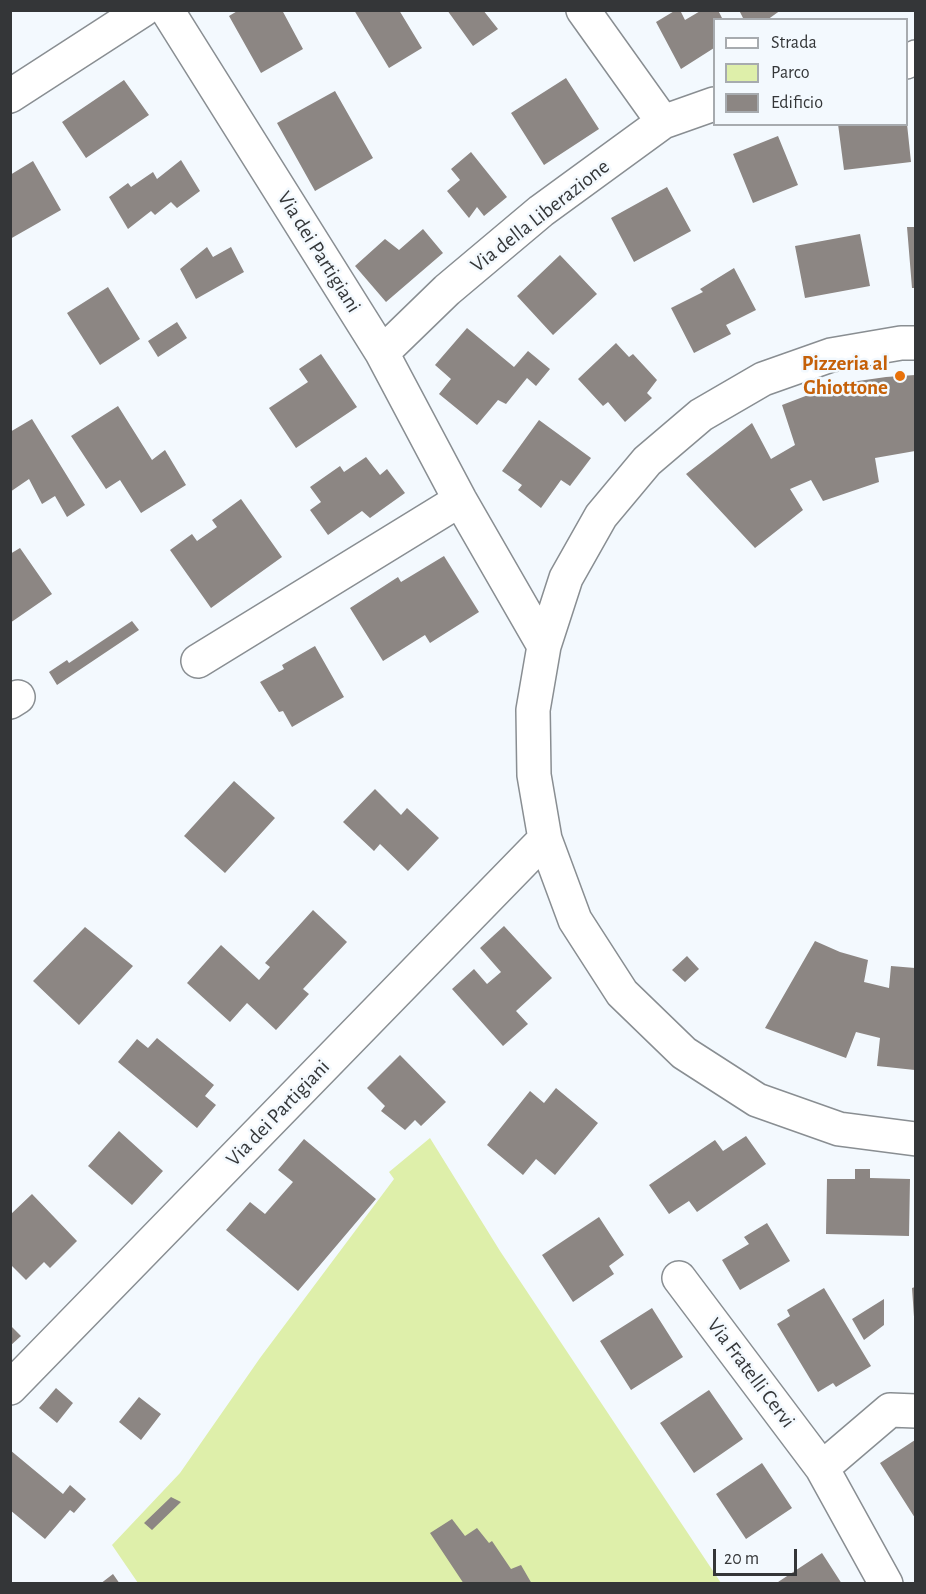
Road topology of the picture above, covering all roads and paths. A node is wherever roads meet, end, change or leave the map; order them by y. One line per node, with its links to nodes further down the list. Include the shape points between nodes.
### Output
1 (143, 10): 4 (street)
2 (167, 10): 8 (street, Via dei Partigiani)
3 (583, 10): 6 (street)
4 (10, 96)
5 (713, 104): 6 (street, Via della Liberazione)
6 (663, 122): 8 (street, Via della Liberazione, via 541,211 447,290)
7 (915, 343): 10 (street, via 831,355 763,379 701,415 647,461 602,516 566,578)
8 (382, 353): 9 (street, Via dei Partigiani)
9 (460, 500): 10 (street, Via dei Partigiani); 11 (street)
10 (544, 646): 12 (street, via 533,710 534,775)
11 (198, 661)
12 (545, 839): 13 (street, via 575,920 622,993 684,1053 758,1100 839,1129); 15 (street, Via dei Partigiani)
13 (915, 1139)
14 (679, 1278): 17 (street, Via Fratelli Cervi)
15 (10, 1388)
16 (915, 1411): 17 (street, via 890,1410)
17 (822, 1468): 18 (street, Via Fratelli Cervi)
18 (886, 1584)

